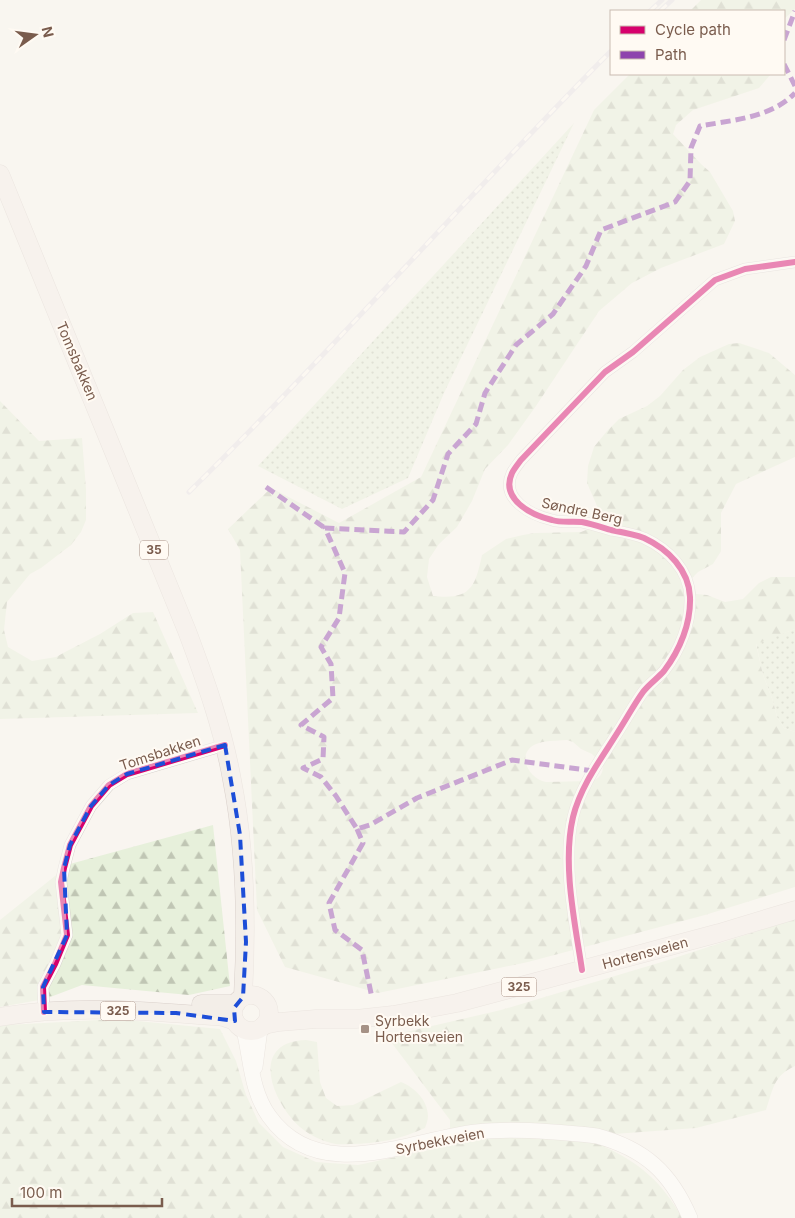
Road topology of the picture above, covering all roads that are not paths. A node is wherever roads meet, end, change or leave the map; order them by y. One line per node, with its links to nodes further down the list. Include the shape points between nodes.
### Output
1 (0, 174): 3 (main road, Tomsbakken / 35, via 187,630)
2 (795, 262): 5 (street, Søndre Berg, via 745,269 715,280 633,352 605,372 512,473 509,484 519,506 553,521 582,522 643,537 664,549 676,562 686,577 690,594 690,610 677,650 664,671 643,692 610,744 583,790 574,817 568,861)
3 (224, 745): 6 (street, Tomsbakken, via 127,774 109,785 91,806 70,845 64,868 61,882 67,935 43,986); 8 (main road, Tomsbakken / 35, via 240,835 246,942 250,954)
4 (795, 910): 5 (main road, Hortensveien / 325)
5 (582, 970): 8 (main road, Hortensveien / 325, via 433,1008 356,1019 279,1022)
6 (44, 1008): 7 (main road, Hortensveien / 325); 8 (main road, Hortensveien / 325, via 120,1001 225,1005); 9 (main road, Hortensveien / 325)
7 (0, 1011)
8 (251, 1013): 10 (main road, Syrbekkveien, via 254,1076 262,1105 290,1137 315,1150 365,1154 443,1138 502,1131 597,1136 636,1150 661,1170)
9 (0, 1017)
10 (690, 1218)

